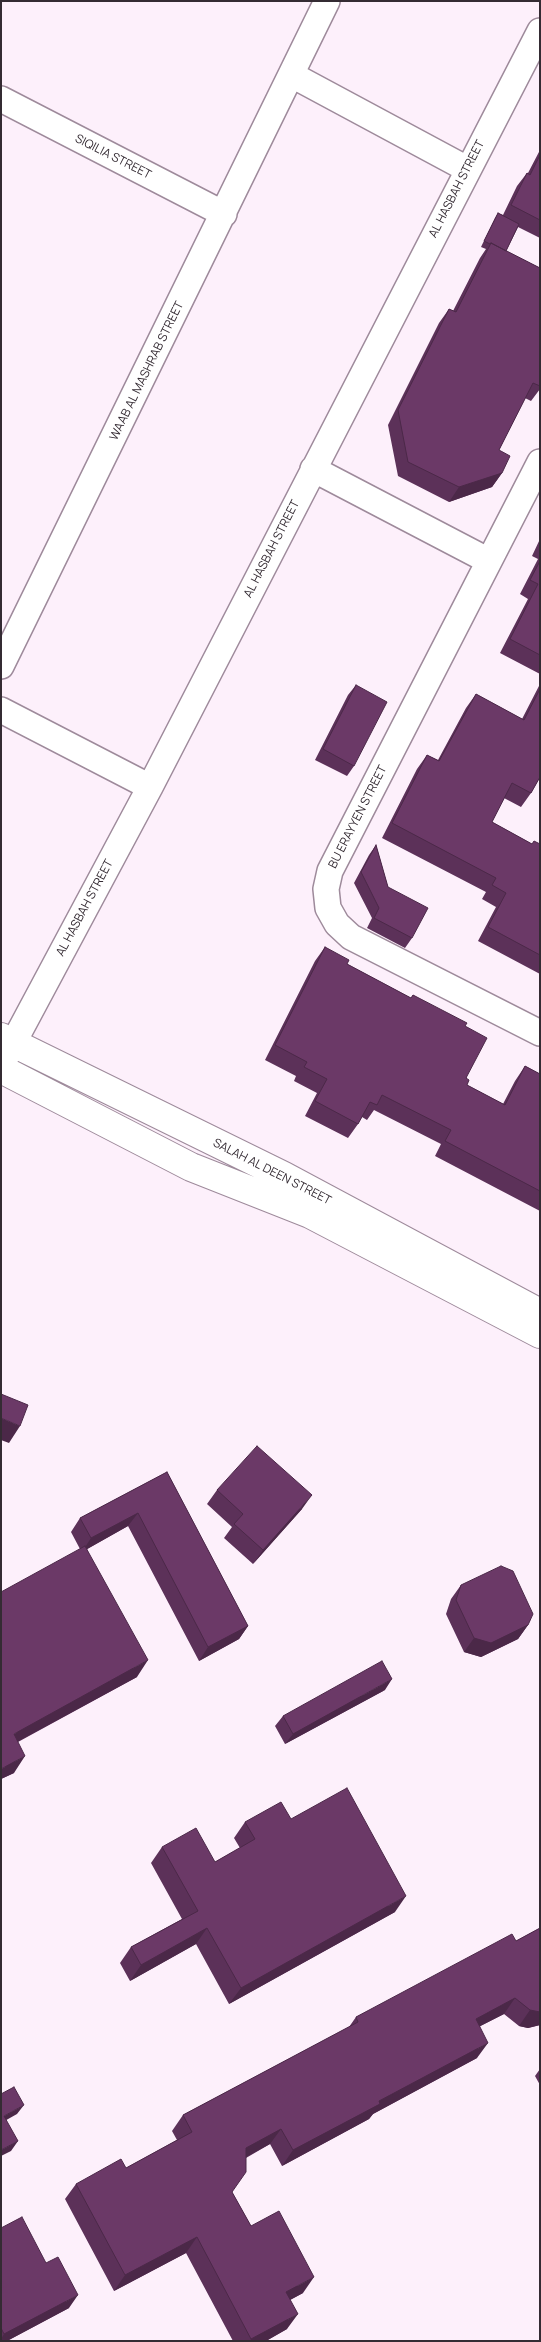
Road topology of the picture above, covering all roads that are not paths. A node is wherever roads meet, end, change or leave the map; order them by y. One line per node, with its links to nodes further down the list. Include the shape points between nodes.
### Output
1 (327, 1): 3 (street, WAAB AL MASHRAB STREET)
2 (540, 31): 5 (street, AL HASBAH STREET)
3 (292, 75): 5 (street); 6 (street, WAAB AL MASHRAB STREET)
4 (1, 99): 6 (street, SIQILIA STREET)
5 (467, 169): 8 (street, AL HASBAH STREET)
6 (224, 214): 10 (street, WAAB AL MASHRAB STREET)
7 (540, 462): 9 (street, BU ERAYYEN STREET)
8 (313, 469): 9 (street); 12 (street, AL HASBAH STREET)
9 (489, 561): 13 (street, BU ERAYYEN STREET, via 330,871 326,889 328,908 337,924 351,937)
10 (1, 666)
11 (1, 710): 12 (street)
12 (150, 787): 14 (street, AL HASBAH STREET)
13 (540, 1033)
14 (4, 1054): 15 (street, SALAH AL DEEN STREET, via 284,1176); 16 (street, SALAH AL DEEN STREET, via 192,1167 310,1214)
15 (540, 1314)
16 (540, 1334)

